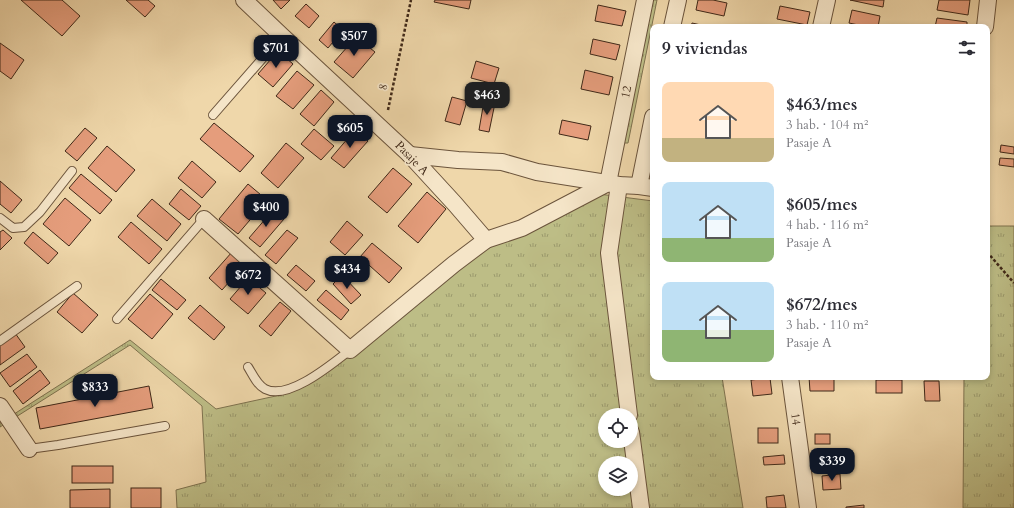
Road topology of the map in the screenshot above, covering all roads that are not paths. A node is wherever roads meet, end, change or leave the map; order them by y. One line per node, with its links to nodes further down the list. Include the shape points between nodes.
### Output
1 (244, 0): 9 (street, Pasaje A)
2 (645, 0): 14 (street, 12)
3 (678, 0): 6 (street)
4 (827, 0): 7 (street)
5 (988, 0): 8 (street)
6 (673, 24)
7 (823, 24)
8 (985, 24)
9 (282, 36): 10 (lane); 12 (street, Pasaje A)
10 (213, 115)
11 (650, 147): 15 (street)
12 (410, 155): 14 (street, via 502,162 537,172); 18 (street, Pasaje A)
13 (72, 171): 16 (lane, via 40,212 24,227 13,228)
14 (614, 184): 15 (street); 18 (street, via 522,228); 26 (street, 12, via 608,253)
15 (646, 187)
16 (0, 218)
17 (204, 219): 20 (lane); 22 (street)
18 (486, 240): 22 (street)
19 (77, 286): 21 (lane)
20 (117, 319)
21 (0, 341)
22 (350, 350): 23 (lane, via 320,373 282,392 265,389)
23 (248, 367)
24 (790, 380): 31 (street, 14)
25 (0, 406): 29 (street)
26 (628, 408)
27 (165, 426): 29 (lane)
28 (633, 448): 30 (street)
29 (28, 449)
30 (641, 508)
31 (808, 508)

